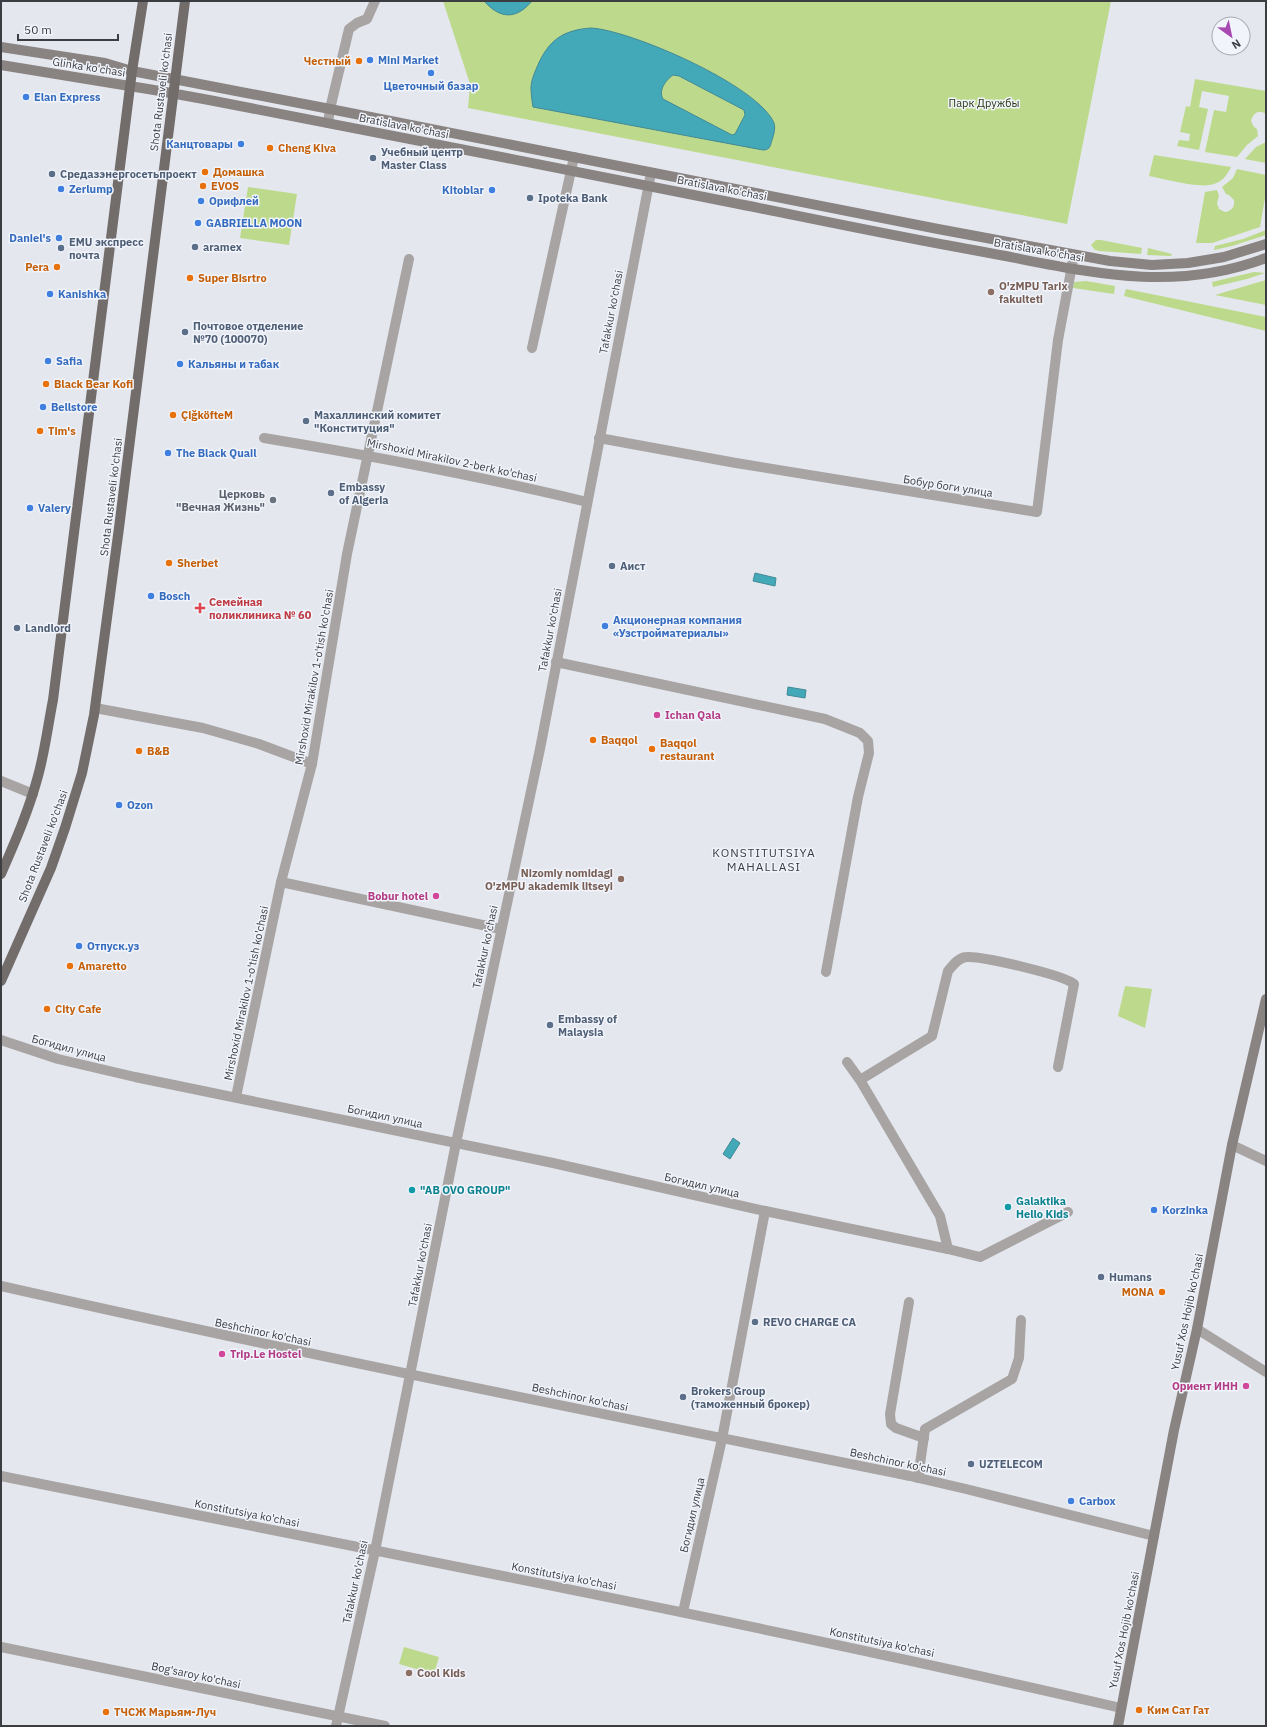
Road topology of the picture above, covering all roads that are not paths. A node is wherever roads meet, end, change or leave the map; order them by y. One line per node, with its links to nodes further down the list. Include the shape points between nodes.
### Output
1 (143, 1): 6 (main road)
2 (184, 1): 7 (main road, Shota Rustaveli ko'chasi)
3 (375, 1): 10 (street, via 368,19 349,29)
4 (1, 47): 6 (main road, Glinka ko'chasi, via 106,63)
5 (1, 65): 8 (main road, Glinka ko'chasi)
6 (132, 71): 7 (main road, Glinka ko'chasi); 8 (main road)
7 (175, 79): 9 (main road, Shota Rustaveli ko'chasi); 10 (main road, Bratislava ko'chasi)
8 (130, 86): 9 (main road, Glinka ko'chasi); 30 (main road, via 53,700 43,757)
9 (173, 94): 11 (main road, Bratislava ko'chasi); 27 (main road, Shota Rustaveli ko'chasi)
10 (330, 109): 11 (street); 12 (main road, Bratislava ko'chasi)
11 (328, 123): 13 (main road, Bratislava ko'chasi)
12 (574, 157): 13 (street); 14 (main road, Bratislava ko'chasi)
13 (571, 172): 15 (main road, Bratislava ko'chasi); 21 (street)
14 (651, 172): 15 (street, Tafakkur ko'chasi); 17 (main road, Bratislava ko'chasi)
15 (648, 187): 20 (main road, Bratislava ko'chasi, via 934,244); 23 (street, Tafakkur ko'chasi)
16 (1266, 244): 17 (main road, Bratislava ko'chasi, via 1224,257 1171,265 1131,264)
17 (1074, 255): 20 (street, Бобур боги улица)
18 (1266, 258): 20 (main road, Bratislava ko'chasi, via 1218,272 1174,278 1124,276)
19 (409, 259): 24 (street, Mirshoxid Mirakilov 1-o'tish ko'chasi)
20 (1071, 268): 23 (street, Бобур боги улица, via 1058,340 1037,512 736,464)
21 (532, 348)
22 (264, 438): 24 (street, Mirshoxid Mirakilov 2-berk ko'chasi)
23 (599, 438): 25 (street, Tafakkur ko'chasi)
24 (367, 455): 25 (street, Mirshoxid Mirakilov 2-berk ko'chasi); 28 (street, Mirshoxid Mirakilov 1-o'tish ko'chasi, via 347,554)
25 (587, 502): 26 (street, Tafakkur ko'chasi)
26 (556, 662): 33 (street, Tafakkur ko'chasi); 34 (street, via 825,719 860,733 868,741 869,753 858,797)
27 (95, 708): 28 (street, via 203,728 259,744); 35 (main road, Shota Rustaveli ko'chasi, via 82,773 65,828 51,868)
28 (312, 764): 32 (street, Mirshoxid Mirakilov 1-o'tish ko'chasi)
29 (1, 781): 30 (street)
30 (33, 794): 31 (main road)
31 (1, 874)
32 (281, 882): 33 (street); 42 (street, Mirshoxid Mirakilov 1-o'tish ko'chasi)
33 (501, 929): 43 (street, Tafakkur ko'chasi)
34 (826, 972)
35 (1, 982)
36 (1266, 999): 37 (main road, Yusuf Xos Hojib ko'chasi)
37 (1263, 1023): 44 (main road, Yusuf Xos Hojib ko'chasi)
38 (1, 1040): 42 (street, Богидил улица, via 58,1059)
39 (847, 1062): 41 (street)
40 (1058, 1067): 41 (street, via 1074,984 1060,977 1023,967 966,957 954,962 948,971 932,1036)
41 (860, 1080): 48 (street, via 940,1216)
42 (236, 1097): 43 (street, Богидил улица)
43 (456, 1142): 46 (street, Богидил улица); 54 (street, Tafakkur ko'chasi)
44 (1232, 1145): 45 (street); 52 (main road, Yusuf Xos Hojib ko'chasi)
45 (1266, 1161)
46 (765, 1211): 48 (street, Богидил улица); 55 (street, Богидил улица)
47 (1068, 1212): 48 (street, Богидил улица, via 980,1257)
48 (948, 1249)
49 (1, 1286): 54 (street, Beshchinor ko'chasi)
50 (909, 1302): 56 (street, via 890,1414 891,1424)
51 (1021, 1320): 56 (street, via 1019,1358 1012,1380 925,1429)
52 (1197, 1328): 53 (street); 59 (main road, Yusuf Xos Hojib ko'chasi)
53 (1266, 1372)
54 (410, 1375): 55 (street, Beshchinor ko'chasi); 60 (street, Tafakkur ko'chasi)
55 (722, 1438): 58 (street, Beshchinor ko'chasi); 61 (street, Богидил улица)
56 (924, 1438): 58 (street)
57 (1, 1476): 60 (street, Konstitutsiya ko'chasi)
58 (918, 1478): 59 (street, Beshchinor ko'chasi)
59 (1154, 1536): 63 (main road, Yusuf Xos Hojib ko'chasi)
60 (375, 1551): 61 (street, Konstitutsiya ko'chasi); 64 (street, Tafakkur ko'chasi)
61 (683, 1612): 63 (street, Konstitutsiya ko'chasi)
62 (1, 1647): 64 (street, Bog'saroy ko'chasi)
63 (1121, 1708): 66 (main road, Yusuf Xos Hojib ko'chasi)
64 (337, 1721): 65 (street, Bog'saroy ko'chasi)
65 (385, 1726)
66 (1118, 1726)

